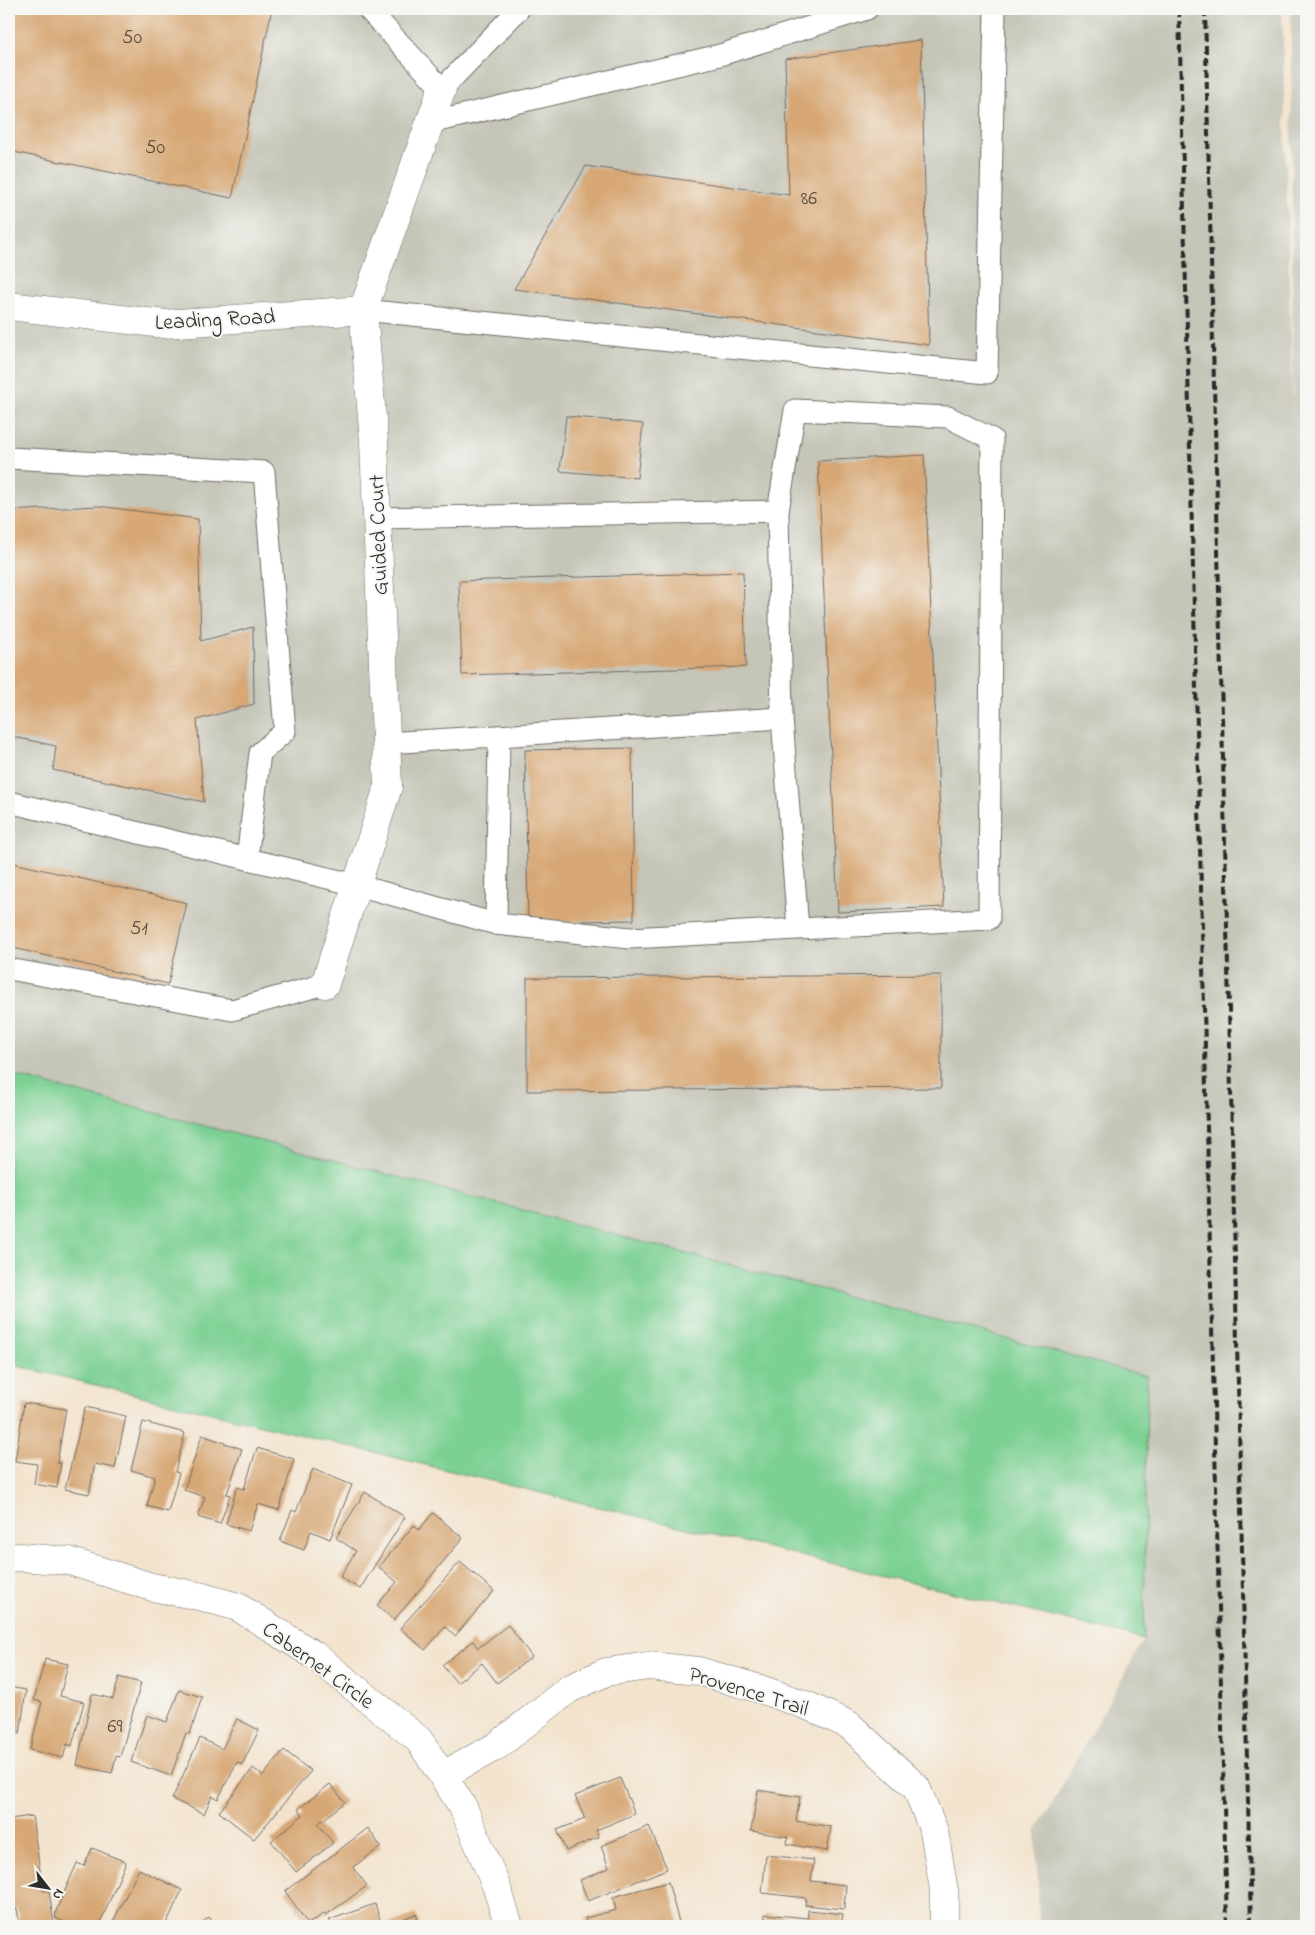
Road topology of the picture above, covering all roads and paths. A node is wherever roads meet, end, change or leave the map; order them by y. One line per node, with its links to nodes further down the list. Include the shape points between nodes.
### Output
1 (368, 9): 5 (lane)
2 (519, 9): 5 (lane)
3 (867, 9): 6 (lane, via 720,55)
4 (995, 9): 8 (lane, via 987,372)
5 (442, 89): 6 (street, Guided Court)
6 (430, 123): 8 (street, Guided Court)
7 (9, 306): 8 (street, Leading Road, via 164,324)
8 (363, 310): 11 (street, Guided Court, via 374,442)
9 (9, 458): 16 (lane, via 264,472 285,731 260,754)
10 (778, 512): 11 (lane); 12 (lane); 19 (lane, via 795,410 948,417 992,439 989,920)
11 (376, 518): 14 (street, Guided Court)
12 (782, 718): 13 (lane); 19 (lane)
13 (499, 736): 14 (lane); 18 (lane)
14 (386, 743): 17 (street, Guided Court, via 388,787)
15 (9, 802): 16 (lane)
16 (247, 859): 17 (lane)
17 (357, 885): 18 (lane); 21 (street, Guided Court)
18 (496, 924): 19 (lane, via 630,938)
19 (798, 929)
20 (9, 968): 21 (lane, via 232,1010)
21 (325, 984)
22 (9, 1558): 23 (street, Cabernet Circle, via 69,1561 152,1587 238,1608 314,1655 419,1740)
23 (443, 1775): 24 (street, Cabernet Circle, via 463,1807); 25 (street, Provence Trail, via 497,1746 569,1689 606,1672 649,1666 698,1671 760,1689 849,1725 916,1787 934,1831 944,1890)
24 (510, 1926)
25 (944, 1926)

